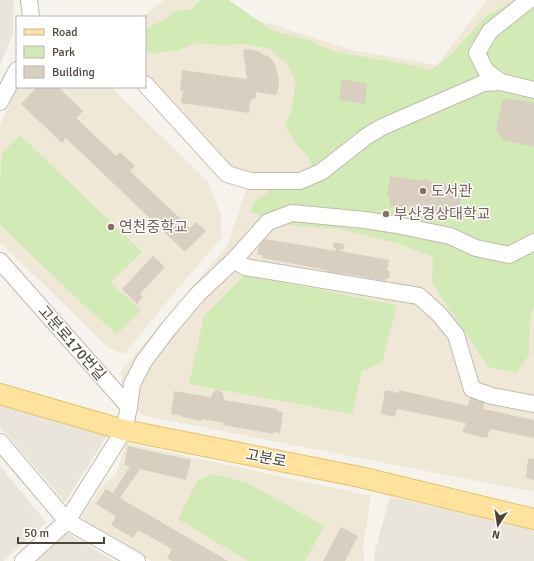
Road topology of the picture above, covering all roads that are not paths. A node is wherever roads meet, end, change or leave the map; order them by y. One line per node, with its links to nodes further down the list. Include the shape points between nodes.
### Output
1 (29, 0): 3 (street)
2 (529, 0): 5 (street, via 490,31 477,53 486,71)
3 (31, 16)
4 (16, 72): 8 (street)
5 (501, 82): 6 (street, via 484,84 382,128 367,136 321,172 300,182 250,181 227,174); 7 (street)
6 (146, 85)
7 (534, 90)
8 (0, 102)
9 (534, 242): 10 (street, via 509,255 476,248 450,236 397,225 292,213 268,222)
10 (234, 260): 13 (street, via 245,267 419,296 439,314 456,335 472,389 492,396); 14 (street, via 197,294 144,361 132,384)
11 (0, 261): 14 (street, 고분로170번길)
12 (0, 394): 15 (main road, 고분로)
13 (534, 404)
14 (128, 407): 15 (street)
15 (124, 430): 17 (main road, 고분로, via 360,477); 18 (street)
16 (0, 442): 18 (street)
17 (534, 519)
18 (67, 521): 19 (street); 20 (street)
19 (23, 561)
20 (137, 561)

